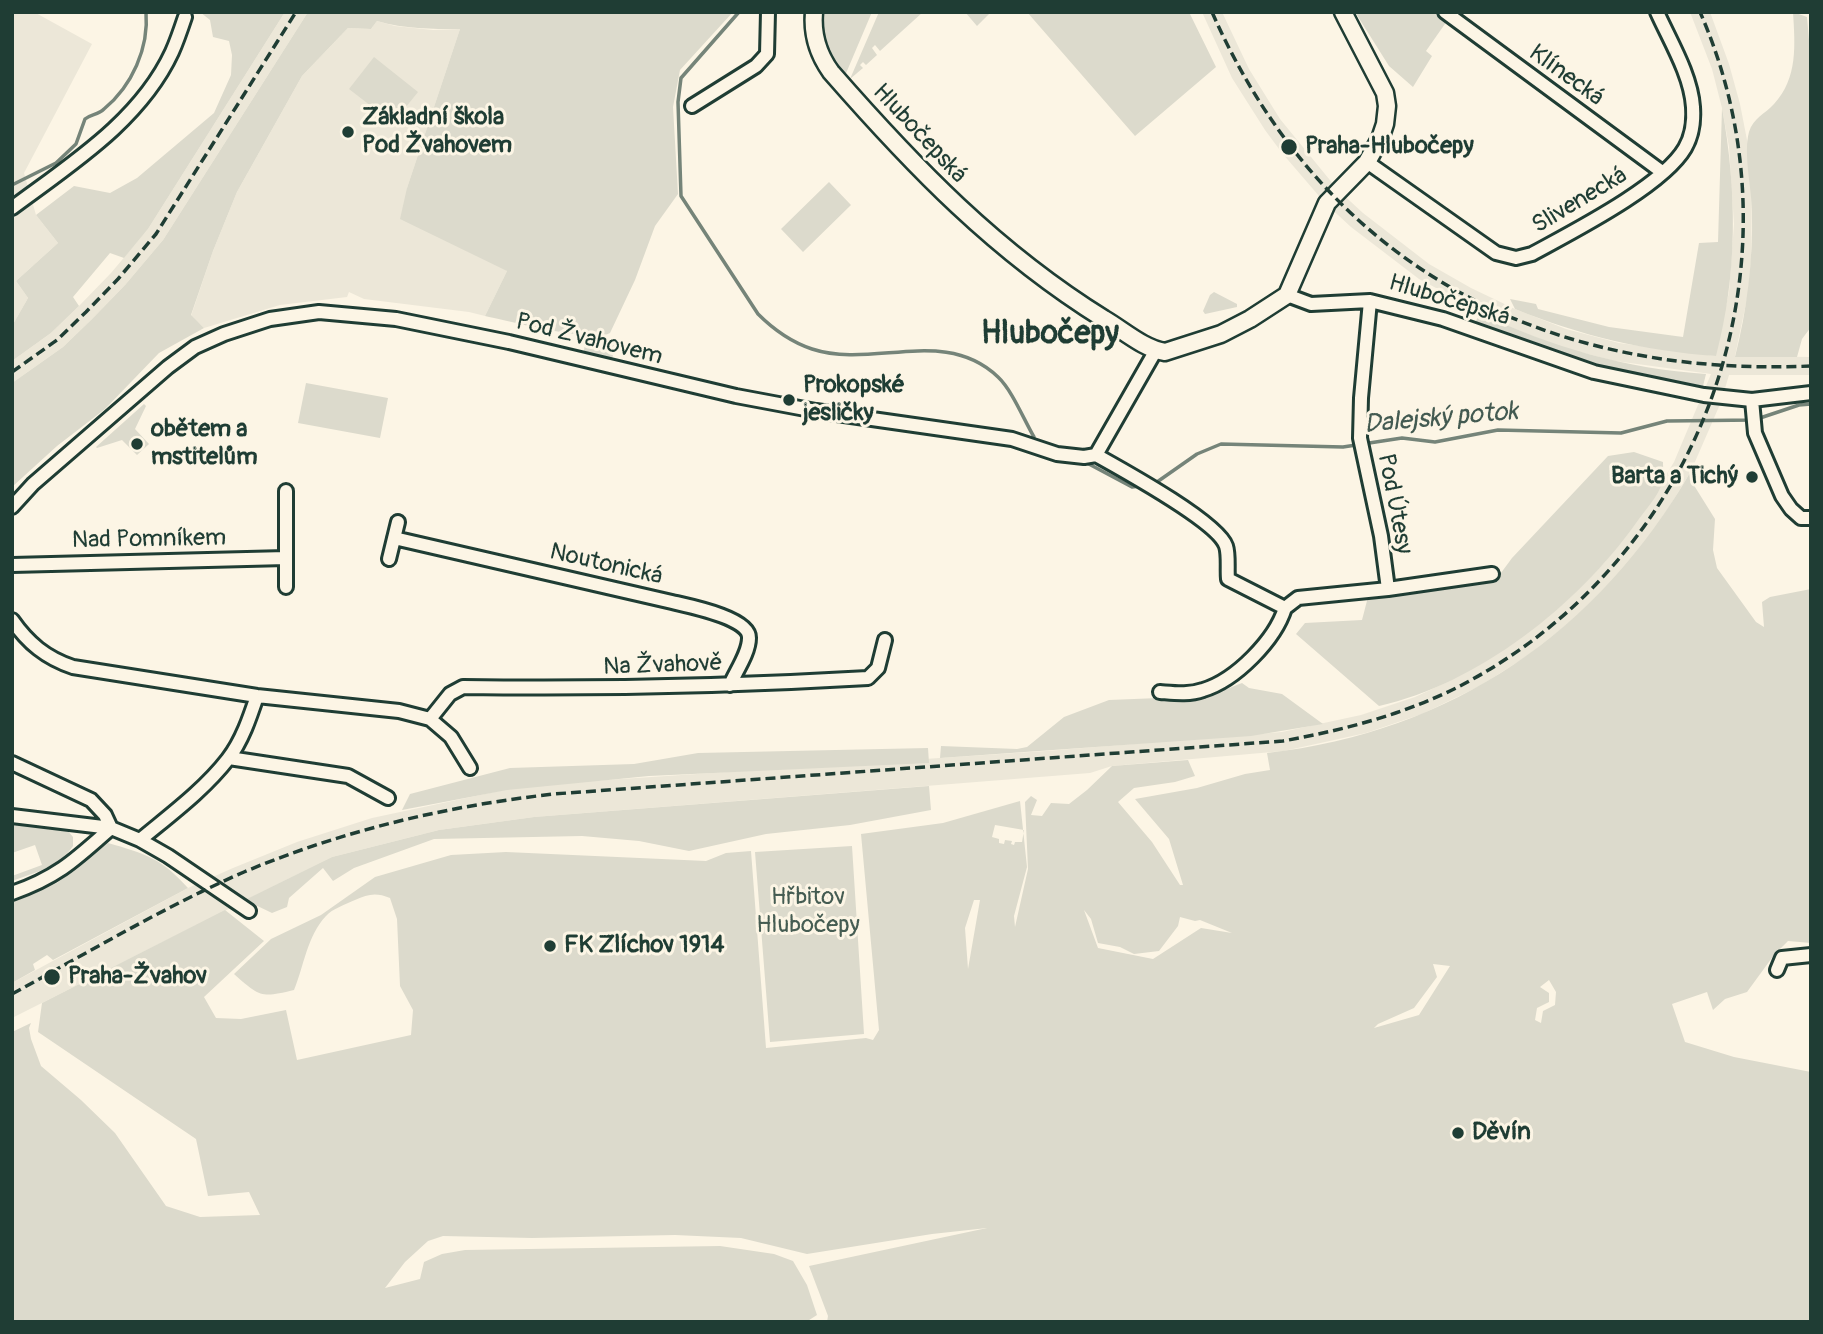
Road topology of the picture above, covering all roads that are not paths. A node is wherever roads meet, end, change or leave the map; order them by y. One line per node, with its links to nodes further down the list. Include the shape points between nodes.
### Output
1 (768, 12): 7 (street, via 767,54 756,66)
2 (814, 12): 13 (street, Hlubočepská, via 823,61 935,187 1027,267)
3 (1343, 12): 8 (street, via 1381,83 1387,106 1385,124)
4 (1445, 12): 9 (street, Klínecká)
5 (1657, 12): 9 (street, Slivenecká, via 1693,106 1684,151)
6 (185, 17): 10 (street, via 171,54 141,100 106,138)
7 (691, 106)
8 (1367, 162): 9 (street, Slivenecká, via 1487,247 1516,258 1532,254 1628,199); 11 (street, via 1326,203)
9 (1662, 172)
10 (12, 208)
11 (1287, 295): 12 (street, Hlubočepská, via 1311,304); 13 (street, via 1221,334 1168,352)
12 (1370, 301): 15 (street, Hlubočepská, via 1443,319 1594,372); 27 (street, Pod Útesy, via 1360,438)
13 (1156, 350): 16 (street)
14 (1811, 393): 15 (street, Hlubočepská)
15 (1752, 400): 19 (street, via 1755,433 1782,496 1801,518)
16 (1096, 455): 18 (street, Pod Žvahovem, via 1057,454 1012,439 728,394 397,319 318,312 270,319 195,347 33,484); 28 (street, via 1152,486 1219,534 1227,547 1228,579)
17 (286, 491): 22 (street)
18 (12, 508)
19 (1811, 519)
20 (398, 522): 21 (street)
21 (394, 538): 23 (street); 31 (street, Noutonická, via 672,601 744,625 749,640)
22 (286, 558): 24 (street, Nad Pomníkem); 26 (street)
23 (389, 559)
24 (12, 565)
25 (1492, 573): 27 (street, Pod Útesy)
26 (286, 587)
27 (1388, 589): 28 (street, Pod Útesy, via 1298,598)
28 (1285, 608): 32 (street, via 1279,626 1236,673 1201,691)
29 (12, 620): 33 (street, via 52,660 73,667)
30 (885, 640): 31 (street, Na Žvahově, via 878,668 868,678)
31 (730, 685): 34 (street, Na Žvahově, via 463,687 450,694)
32 (1160, 692)
33 (257, 696): 34 (street, via 399,711); 35 (street)
34 (430, 719): 37 (street, via 451,737)
35 (229, 758): 38 (street, via 348,776); 41 (street)
36 (12, 763): 40 (street, via 91,800)
37 (470, 768)
38 (388, 799)
39 (12, 816): 40 (street)
40 (111, 828): 41 (street); 42 (street, via 63,870)
41 (140, 840): 43 (street)
42 (12, 893)
43 (248, 911)
44 (1811, 955): 45 (street, via 1782,958)
45 (1777, 970)

